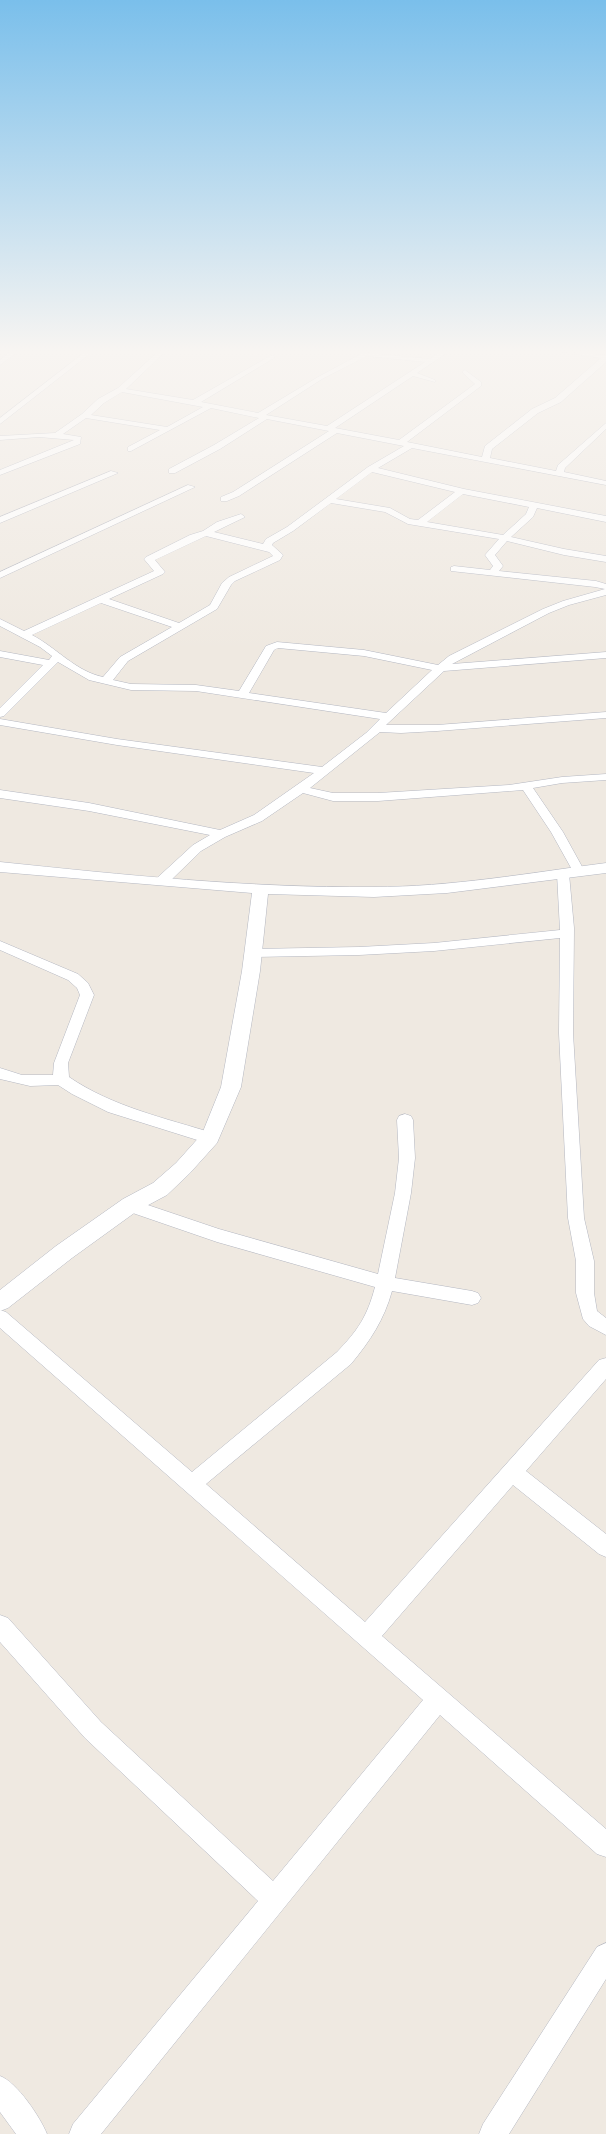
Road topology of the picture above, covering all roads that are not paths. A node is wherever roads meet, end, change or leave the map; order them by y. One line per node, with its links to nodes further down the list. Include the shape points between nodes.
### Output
1 (53, 452): 10 (street)
2 (209, 452): 11 (street)
3 (299, 452): 17 (street)
4 (400, 452): 9 (street)
5 (446, 452): 8 (street)
6 (487, 452): 8 (street)
7 (578, 452): 13 (street, via 561,467)
8 (486, 459): 13 (street)
9 (371, 470): 16 (street); 18 (street)
10 (0, 471)
11 (172, 471)
12 (114, 473): 22 (street)
13 (560, 474): 14 (street)
14 (606, 482)
15 (191, 487): 30 (street)
16 (462, 491): 19 (street); 23 (street)
17 (224, 499)
18 (330, 500): 23 (street, via 387,510); 26 (street, via 269,541 267,545)
19 (534, 506): 21 (street); 25 (street, via 530,515 513,528)
20 (241, 517): 24 (street, via 220,524)
21 (606, 519)
22 (0, 520)
23 (419, 523): 25 (street)
24 (206, 534): 26 (street); 33 (street, via 149,559 160,572)
25 (507, 538): 27 (street); 29 (street, via 490,555 498,566)
26 (273, 550): 35 (street, via 277,558 232,579 214,607)
27 (606, 559)
28 (454, 569): 29 (street)
29 (492, 574): 31 (street)
30 (0, 575)
31 (606, 587)
32 (606, 592): 40 (street, via 566,602 546,611 472,646)
33 (100, 599): 35 (street); 36 (street)
34 (0, 622): 36 (street)
35 (179, 626): 41 (street, via 124,659)
36 (23, 635): 39 (street, via 44,645)
37 (0, 654): 39 (street)
38 (606, 656): 40 (street)
39 (54, 660): 41 (street); 43 (street)
40 (439, 668): 42 (street, via 364,653 277,645 270,648); 45 (street)
41 (106, 681): 42 (street, via 131,687 196,688)
42 (242, 695): 45 (street)
43 (0, 714)
44 (606, 715): 47 (street, via 401,730)
45 (388, 717): 47 (street)
46 (0, 722): 48 (street)
47 (376, 728): 48 (street)
48 (324, 771): 51 (street)
49 (606, 777): 50 (street)
50 (526, 786): 51 (street, via 378,797 333,796); 56 (street, via 558,832)
51 (301, 790): 53 (street, via 258,818)
52 (0, 794): 53 (street, via 89,807)
53 (221, 834): 58 (street, via 191,853)
54 (0, 867): 58 (street)
55 (606, 868): 56 (street)
56 (579, 872): 57 (street)
57 (563, 874): 59 (street, via 411,891); 60 (street)
58 (162, 881): 59 (street)
59 (261, 889): 62 (street)
60 (567, 933): 62 (street, via 425,947); 72 (street, via 566,1033 576,1218 585,1261 589,1314)
61 (0, 945): 64 (street, via 73,977 83,986 87,995 61,1063)
62 (253, 953): 66 (street, via 231,1087)
63 (0, 1073): 64 (street, via 13,1080)
64 (61, 1079): 66 (street, via 73,1088 145,1119)
65 (405, 1120): 68 (street, via 407,1158 403,1193)
66 (210, 1138): 67 (street, via 160,1189)
67 (130, 1205): 68 (street, via 216,1235); 70 (street)
68 (385, 1283): 69 (street); 75 (street, via 378,1312 362,1339 344,1358)
69 (472, 1298)
70 (0, 1302)
71 (0, 1317): 75 (street)
72 (606, 1327)
73 (606, 1366): 74 (street)
74 (512, 1472): 76 (street); 78 (street)
75 (192, 1484): 78 (street)
76 (606, 1547)
77 (0, 1626): 81 (street, via 93,1730)
78 (368, 1636): 79 (street)
79 (438, 1699): 80 (street); 81 (street)
80 (606, 1845)
81 (274, 1899): 85 (street)
82 (606, 1956): 86 (street)
83 (0, 2089): 84 (street)
84 (33, 2134)
85 (83, 2134)
86 (493, 2134)

